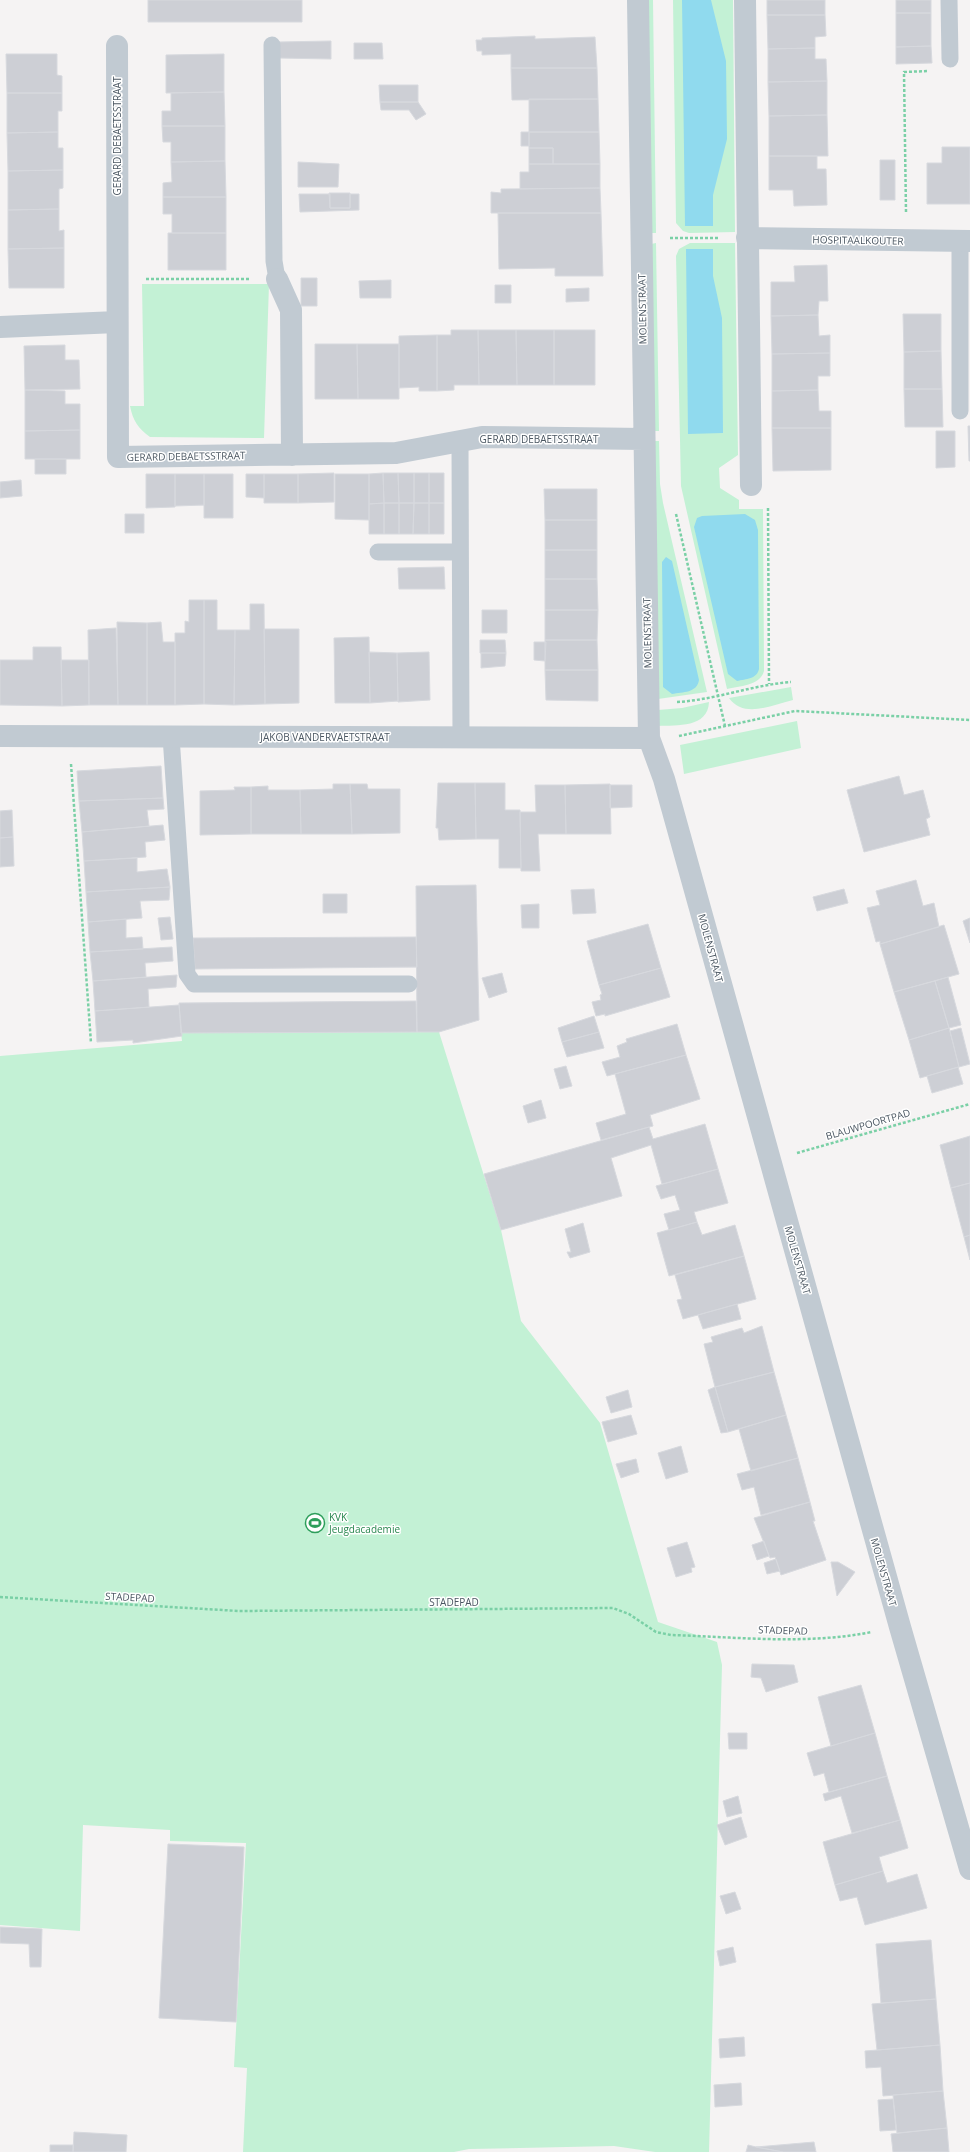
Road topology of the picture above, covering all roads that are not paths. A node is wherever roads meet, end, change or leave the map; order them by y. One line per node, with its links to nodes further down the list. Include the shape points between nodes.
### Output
1 (638, 0): 13 (street, MOLENSTRAAT)
2 (746, 0): 7 (street)
3 (950, 0): 6 (lane)
4 (272, 45): 9 (lane, via 274,260)
5 (117, 46): 10 (street, GERARD DEBAETSSTRAAT)
6 (950, 59)
7 (747, 238): 8 (street, HOSPITAALKOUTER); 16 (street)
8 (965, 241): 12 (lane)
9 (277, 279): 15 (street, via 291,310)
10 (117, 322): 11 (street); 15 (street, GERARD DEBAETSSTRAAT, via 118,457)
11 (0, 327)
12 (960, 411)
13 (644, 439): 14 (street, GERARD DEBAETSSTRAAT, via 482,437); 22 (street, MOLENSTRAAT)
14 (460, 442): 15 (street, GERARD DEBAETSSTRAAT, via 396,453); 18 (lane)
15 (292, 455)
16 (751, 485)
17 (378, 552): 18 (lane)
18 (460, 552): 21 (lane)
19 (0, 736): 20 (street, JAKOB VANDERVAETSTRAAT)
20 (171, 736): 21 (street, JAKOB VANDERVAETSTRAAT); 23 (lane, via 187,974 194,984)
21 (461, 738): 22 (street, JAKOB VANDERVAETSTRAAT)
22 (649, 738): 24 (street, MOLENSTRAAT, via 664,779)
23 (409, 984)
24 (970, 1869)

